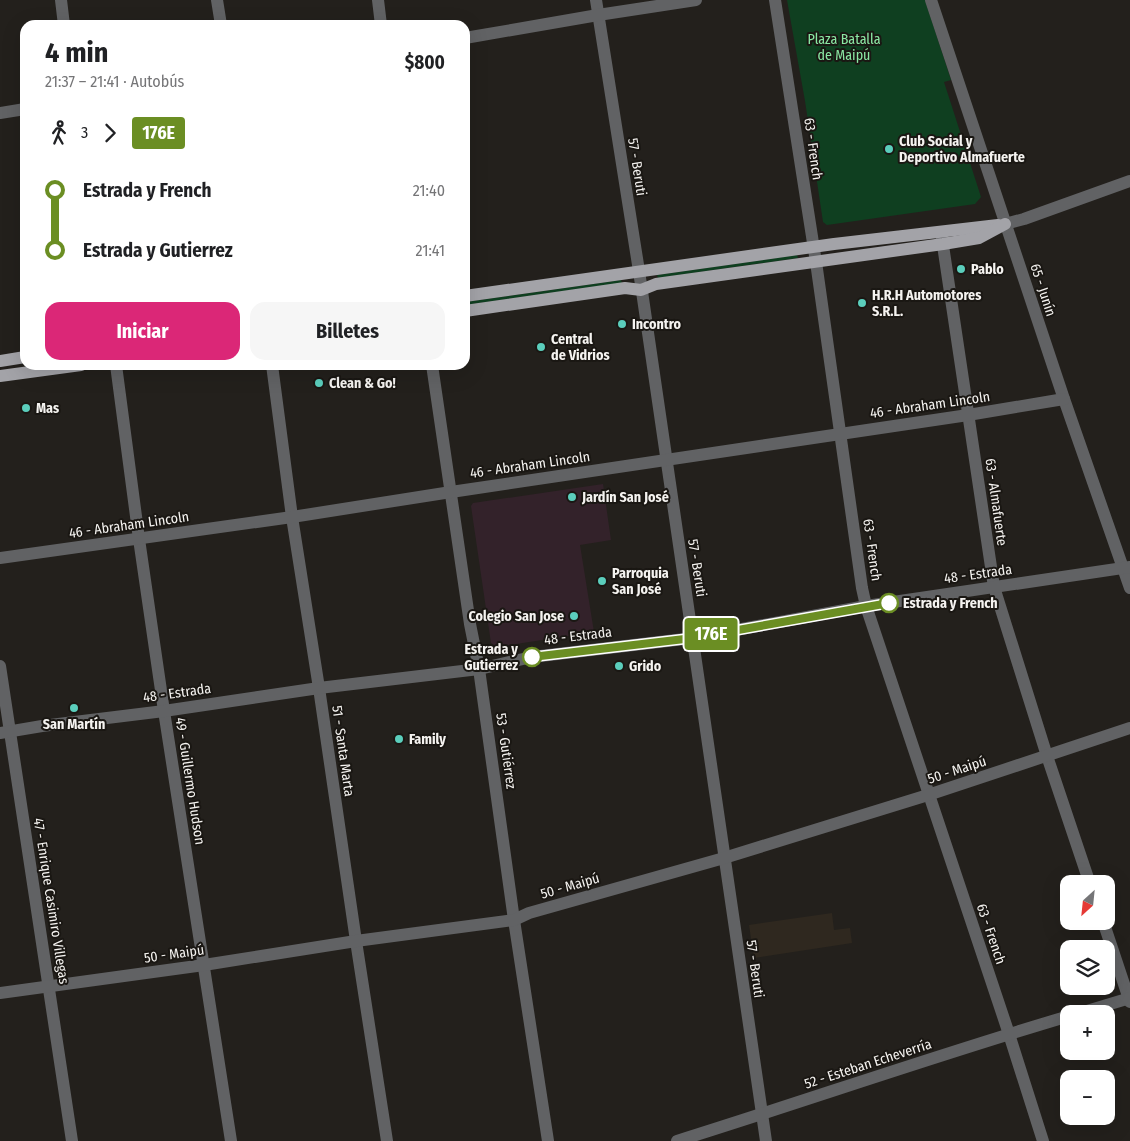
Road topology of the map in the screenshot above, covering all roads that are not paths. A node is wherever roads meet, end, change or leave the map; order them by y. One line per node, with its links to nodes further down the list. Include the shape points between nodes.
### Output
1 (61, 0): 9 (street)
2 (217, 0): 10 (street)
3 (378, 0): 11 (street)
4 (596, 0): 8 (street, 57 - Beruti)
5 (696, 0): 8 (street)
6 (775, 0): 18 (street, 63 - French)
7 (931, 0): 16 (street, 65 - Junín)
8 (598, 15): 12 (street); 20 (street, 57 - Beruti)
9 (63, 20)
10 (220, 20)
11 (380, 20)
12 (470, 37)
13 (20, 110): 14 (street)
14 (0, 113)
15 (1130, 180): 16 (street)
16 (1005, 224): 17 (main road, via 979,238); 31 (street, 65 - Junín)
17 (942, 238): 18 (main road); 19 (main road); 32 (street, 63 - Almafuerte)
18 (813, 247): 19 (street, 63 - French); 20 (main road)
19 (816, 262): 21 (main road, via 656,284); 33 (street, 63 - French)
20 (638, 271): 21 (street, 57 - Beruti); 22 (main road)
21 (641, 290): 23 (main road, via 626,288); 34 (street, 57 - Beruti)
22 (470, 295)
23 (470, 310)
24 (20, 358): 25 (main road)
25 (0, 361)
26 (44, 370): 30 (main road)
27 (117, 370): 37 (street, 49 - Guillermo Hudson)
28 (273, 370): 36 (street, 51 - Santa Marta)
29 (433, 370): 35 (street, 53 - Gutiérrez)
30 (0, 376)
31 (1064, 399): 32 (street, 46 - Abraham Lincoln); 39 (street, 65 - Junín)
32 (968, 416): 33 (street, 46 - Abraham Lincoln); 40 (street, 63 - Almafuerte)
33 (841, 433): 34 (street, 46 - Abraham Lincoln); 42 (street, 63 - French)
34 (666, 461): 35 (street, 46 - Abraham Lincoln); 43 (street, 57 - Beruti)
35 (450, 492): 36 (street, 46 - Abraham Lincoln); 45 (street, 53 - Gutiérrez)
36 (292, 517): 37 (street, 46 - Abraham Lincoln); 46 (street, 51 - Santa Marta)
37 (139, 539): 38 (street, 46 - Abraham Lincoln); 47 (street, 49 - Guillermo Hudson)
38 (0, 558)
39 (1127, 568): 40 (street, 48 - Estrada); 41 (street, 65 - Junín)
40 (994, 587): 42 (street, 48 - Estrada); 50 (street, 63 - Almafuerte)
41 (1130, 588)
42 (866, 606): 43 (street, 48 - Estrada); 51 (street, 63 - French)
43 (693, 638): 45 (street, 48 - Estrada, via 532,657); 52 (street, 57 - Beruti)
44 (0, 666): 49 (street, 47 - Enrique Casimiro Villegas)
45 (479, 669): 46 (street, 48 - Estrada); 54 (street, 53 - Gutiérrez)
46 (319, 688): 47 (street, 48 - Estrada); 56 (street, 51 - Santa Marta)
47 (164, 711): 49 (street, 48 - Estrada); 57 (street, 49 - Guillermo Hudson)
48 (1130, 728): 50 (street, 50 - Maipú)
49 (5, 732): 58 (street, 47 - Enrique Casimiro Villegas)
50 (1047, 756): 51 (street, 50 - Maipú); 53 (street, 63 - Almafuerte)
51 (928, 795): 52 (street, 50 - Maipú); 63 (street, 63 - French)
52 (724, 858): 54 (street, 50 - Maipú); 64 (street, 57 - Beruti)
53 (1087, 875)
54 (514, 920): 56 (street, 50 - Maipú); 68 (street, 53 - Gutiérrez)
55 (1106, 930): 60 (street)
56 (356, 941): 57 (street, 50 - Maipú); 67 (street, 51 - Santa Marta)
57 (204, 965): 58 (street, 50 - Maipú); 66 (street, 49 - Guillermo Hudson)
58 (48, 986): 59 (street, 50 - Maipú); 65 (street, 47 - Enrique Casimiro Villegas)
59 (0, 993)
60 (1130, 1000): 61 (street)
61 (1111, 1005)
62 (1060, 1019): 63 (street, 52 - Esteban Echeverría)
63 (1009, 1034): 64 (street, 52 - Esteban Echeverría); 71 (street, 63 - French)
64 (762, 1115): 69 (street, 52 - Esteban Echeverría); 70 (street, 57 - Beruti)
65 (72, 1141)
66 (231, 1141)
67 (387, 1141)
68 (548, 1141)
69 (677, 1141)
70 (766, 1141)
71 (1043, 1141)

